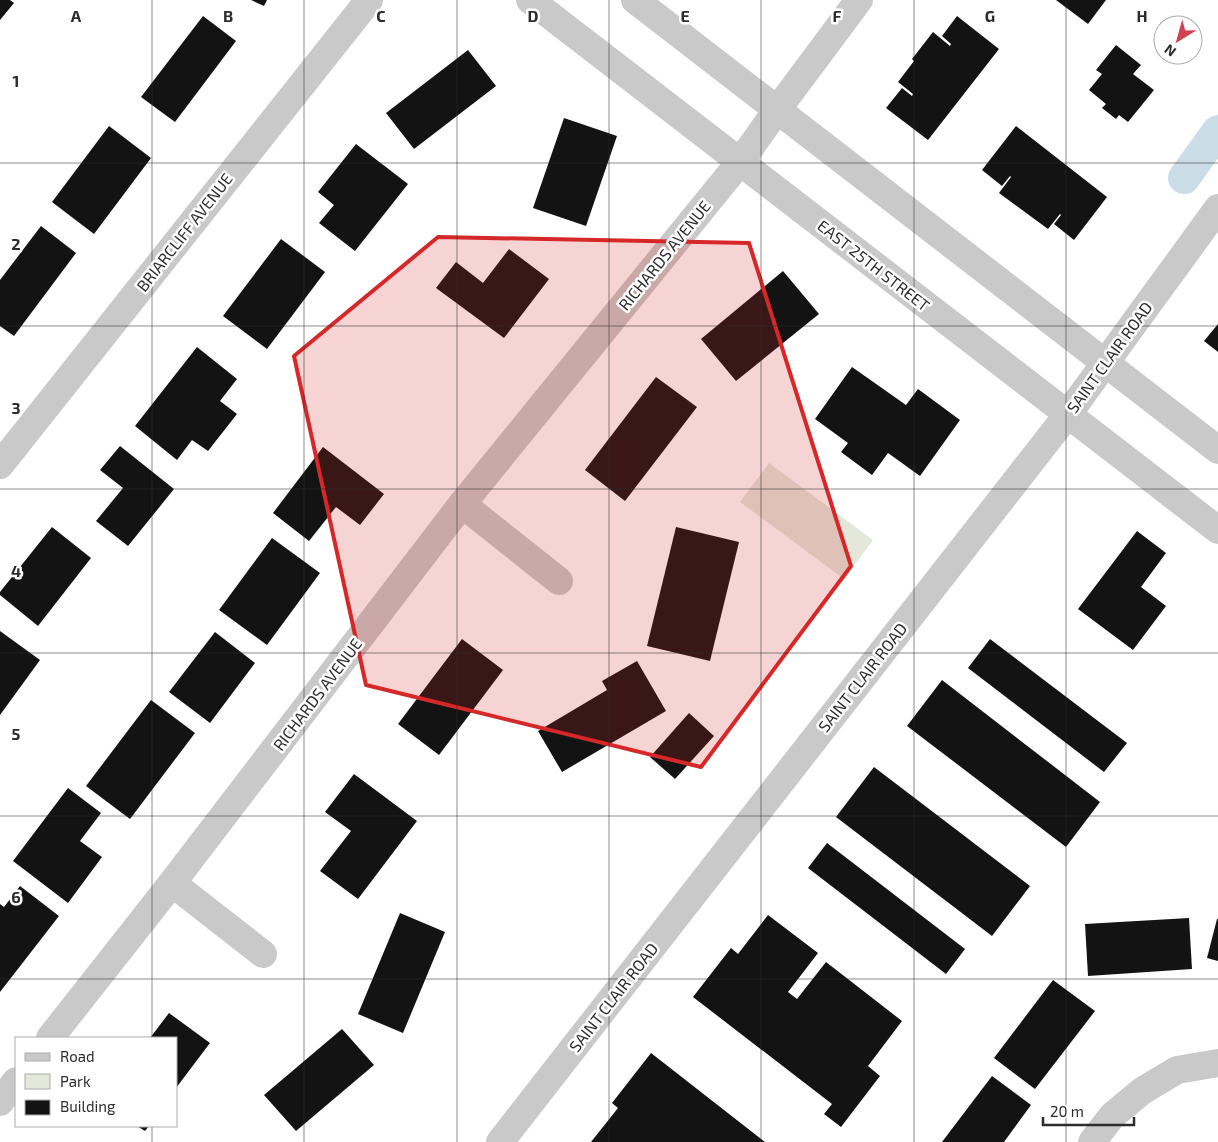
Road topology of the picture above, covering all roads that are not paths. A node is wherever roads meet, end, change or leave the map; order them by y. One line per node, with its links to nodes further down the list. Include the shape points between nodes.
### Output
1 (369, 0): 11 (street, BRIARCLIFF AVENUE)
2 (530, 0): 6 (street, EAST 25TH STREET)
3 (635, 0): 5 (street)
4 (859, 0): 5 (street, RICHARDS AVENUE)
5 (776, 110): 6 (street, RICHARDS AVENUE); 8 (street)
6 (740, 162): 9 (street, EAST 25TH STREET); 12 (street, RICHARDS AVENUE)
7 (1218, 208): 8 (street, SAINT CLAIR ROAD)
8 (1104, 362): 9 (street, SAINT CLAIR ROAD); 10 (street)
9 (1068, 414): 13 (street, EAST 25TH STREET); 21 (street, SAINT CLAIR ROAD)
10 (1218, 450)
11 (0, 464)
12 (462, 504): 14 (street); 15 (street, RICHARDS AVENUE)
13 (1218, 530)
14 (559, 581)
15 (172, 884): 16 (street); 17 (street, RICHARDS AVENUE)
16 (263, 954)
17 (51, 1037)
18 (1218, 1063): 22 (street, via 1177,1070 1142,1091 1112,1116)
19 (15, 1082): 20 (street)
20 (0, 1102)
21 (500, 1142)
22 (1092, 1142)

